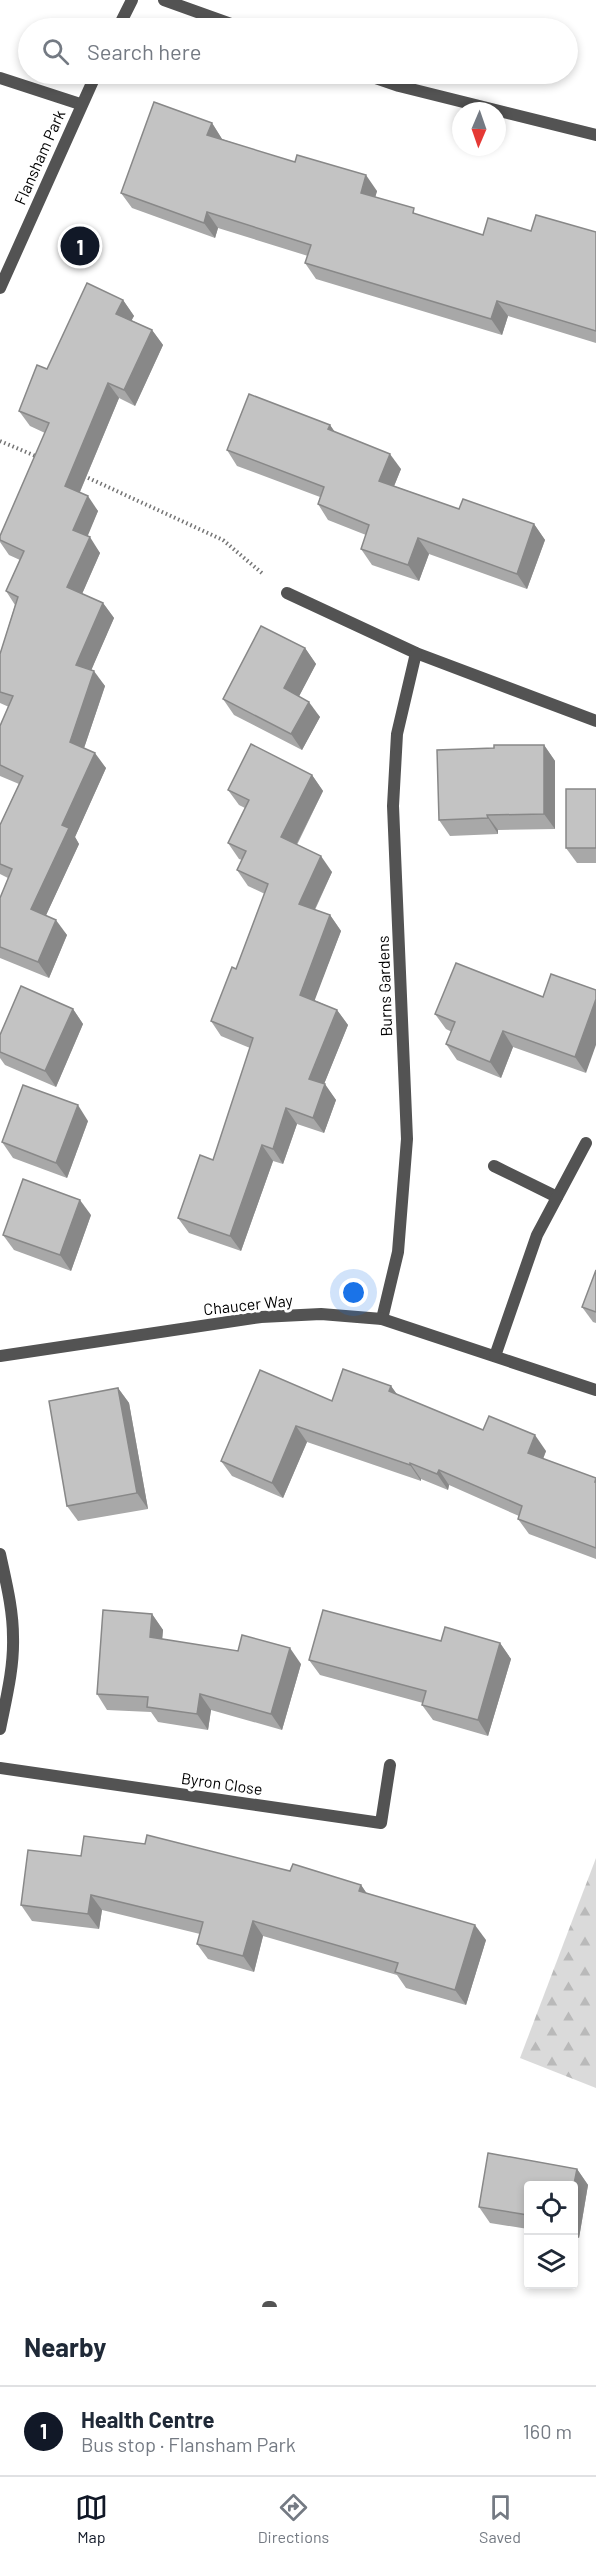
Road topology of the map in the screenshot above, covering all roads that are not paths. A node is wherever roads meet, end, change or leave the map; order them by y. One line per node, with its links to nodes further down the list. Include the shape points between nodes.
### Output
1 (132, 0): 3 (street)
2 (164, 0): 4 (street)
3 (123, 18)
4 (214, 18)
5 (0, 78): 7 (street)
6 (18, 84): 10 (street)
7 (18, 84)
8 (91, 84): 10 (street, Flansham Park)
9 (393, 84): 11 (street)
10 (80, 104): 12 (street, Flansham Park)
11 (596, 135)
12 (0, 288)
13 (287, 593): 14 (street)
14 (416, 652): 15 (street); 19 (street, Burns Gardens, via 397,734 393,806 406,1139 398,1252)
15 (596, 721)
16 (586, 1143): 18 (street)
17 (494, 1166): 18 (street)
18 (557, 1197): 21 (street, via 537,1235)
19 (382, 1319): 20 (street, Chaucer Way, via 321,1314 261,1317); 21 (street, Chaucer Way)
20 (0, 1356)
21 (495, 1356): 22 (street, Chaucer Way)
22 (596, 1390)
23 (0, 1554): 24 (street, via 14,1638)
24 (0, 1729)
25 (390, 1765): 26 (street, Byron Close, via 381,1823)
26 (0, 1768)

